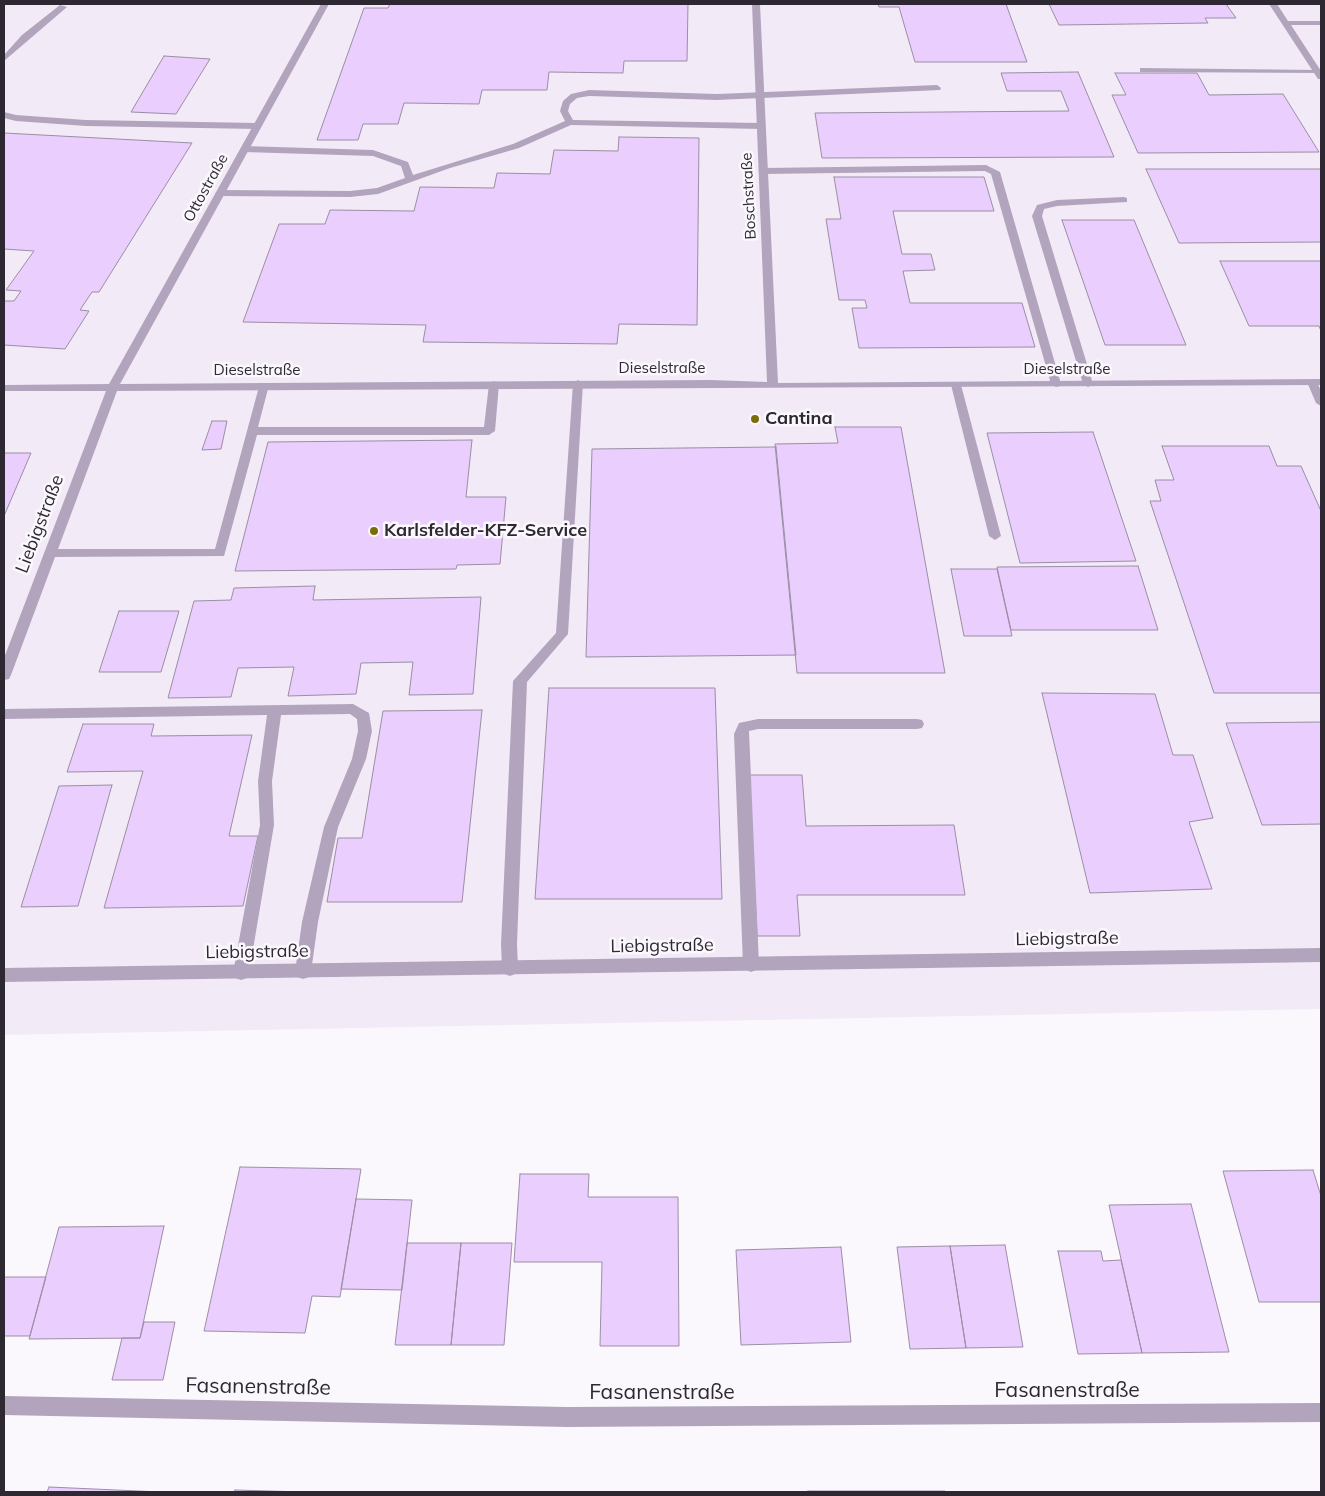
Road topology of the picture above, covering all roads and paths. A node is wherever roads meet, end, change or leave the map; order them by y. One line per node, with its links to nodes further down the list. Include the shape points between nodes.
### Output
1 (325, 4): 14 (street, Ottostraße)
2 (756, 4): 11 (street, Boschstraße)
3 (1273, 4): 5 (street)
4 (64, 7): 7 (street, via 24,38)
5 (1287, 23): 6 (street); 9 (street)
6 (1321, 23)
7 (4, 59)
8 (1143, 70): 9 (street)
9 (1320, 75)
10 (937, 88): 11 (street)
11 (760, 96): 13 (street, via 588,93 574,96 566,103 564,111); 15 (street, Boschstraße)
12 (4, 114): 14 (street, via 16,118 86,122)
13 (570, 122): 15 (street); 18 (street, via 516,146)
14 (257, 126): 16 (street, Ottostraße)
15 (761, 126): 17 (street, Boschstraße)
16 (244, 149): 18 (street, via 373,153 405,164); 19 (street, Ottostraße)
17 (763, 171): 24 (street, via 986,168 995,172); 29 (street, Boschstraße)
18 (410, 180): 19 (street, via 378,191 350,194)
19 (220, 193): 28 (street, Ottostraße)
20 (1124, 200): 25 (street, via 1040,206 1036,216)
21 (1317, 382): 25 (street, Dieselstraße); 31 (street)
22 (578, 383): 23 (street, Dieselstraße); 29 (street, Dieselstraße, via 711,382); 41 (street, via 562,634 520,681)
23 (494, 384): 26 (street, Dieselstraße); 32 (street, via 489,430)
24 (1056, 384): 25 (street, Dieselstraße); 27 (street, Dieselstraße)
25 (1088, 384)
26 (264, 385): 28 (street, Dieselstraße); 32 (street)
27 (956, 385): 29 (street, Dieselstraße); 33 (street)
28 (113, 386): 30 (street, Dieselstraße); 34 (street, Liebigstraße)
29 (774, 386)
30 (4, 388)
31 (1321, 403)
32 (252, 431): 34 (street, via 220,553)
33 (995, 536)
34 (50, 553): 35 (street, Liebigstraße)
35 (4, 675)
36 (275, 710): 37 (street); 42 (street, via 352,709 364,717 365,731 359,759 331,827 323,859); 43 (street, via 265,780 267,825)
37 (4, 714)
38 (917, 724): 40 (street, via 758,724 744,727 740,734)
39 (1321, 955): 40 (street, Liebigstraße)
40 (751, 965): 41 (street, Liebigstraße)
41 (510, 969): 42 (street, Liebigstraße)
42 (303, 972): 43 (street, Liebigstraße)
43 (242, 973): 44 (street, Liebigstraße)
44 (4, 975)
45 (4, 1405): 46 (street, Fasanenstraße, via 567,1417)
46 (1321, 1413)

